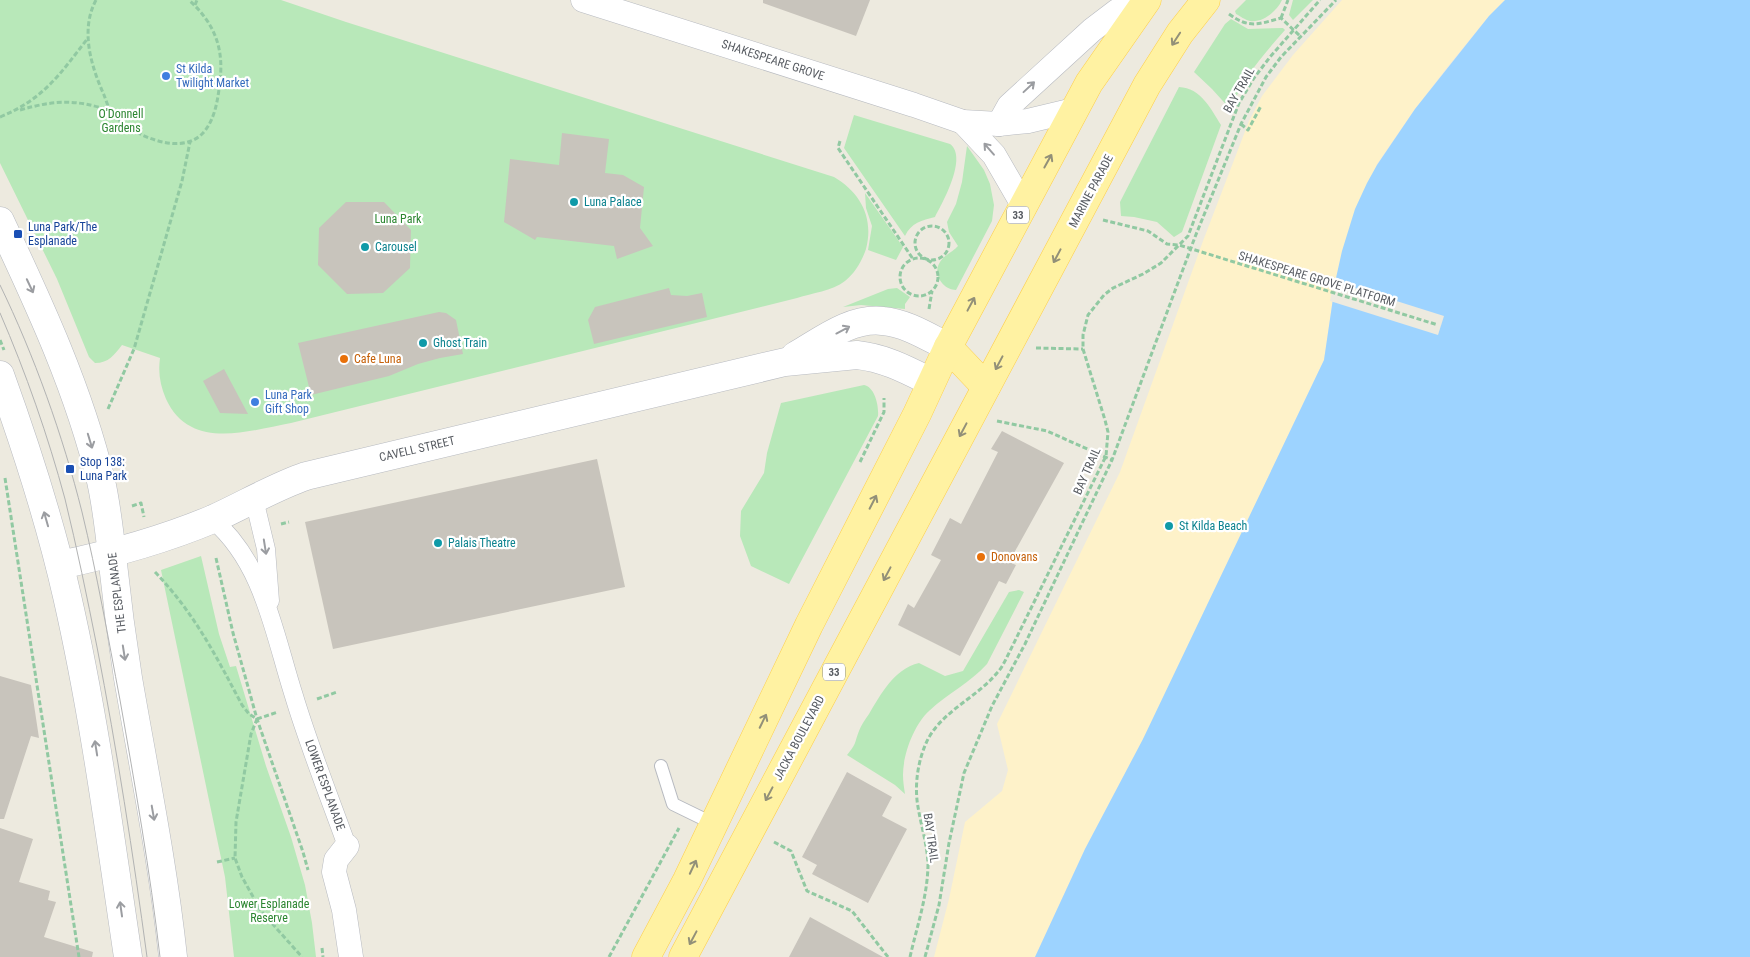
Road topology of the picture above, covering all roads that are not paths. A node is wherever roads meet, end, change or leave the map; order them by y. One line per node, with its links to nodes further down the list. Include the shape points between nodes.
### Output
1 (583, 0): 6 (street, SHAKESPEARE GROVE)
2 (1142, 0): 7 (street, one-way to 2, via 1009,106 1092,30 1117,11)
3 (1147, 0): 5 (main road, 33, via 1089,82)
4 (1206, 0): 14 (main road, MARINE PARADE / 33, one-way to 14, via 1180,33 1152,78)
5 (1074, 110): 7 (street, SHAKESPEARE GROVE, via 1028,122); 8 (main road, 33, one-way to 5)
6 (963, 122): 7 (street, SHAKESPEARE GROVE); 8 (street, SHAKESPEARE GROVE, one-way to 6, via 994,155)
7 (999, 124)
8 (1024, 205): 10 (main road, 33, one-way to 8)
9 (3, 238): 17 (street, THE ESPLANADE, one-way to 17, via 46,319 75,395 101,482)
10 (948, 347): 11 (street, CAVELL STREET, one-way to 10, via 851,325 873,321 896,324); 13 (main road, 33); 14 (main road)
11 (785, 362): 13 (street, CAVELL STREET, via 868,356 888,361); 15 (street, CAVELL STREET, via 333,468 288,482)
12 (0, 375): 18 (street, one-way to 12)
13 (931, 382): 14 (main road); 21 (main road, 33, one-way to 13)
14 (986, 387): 27 (main road, JACKA BOULEVARD / 33, one-way to 27)
15 (254, 499): 16 (street, CAVELL STREET); 19 (street, LOWER ESPLANADE, one-way to 19, via 266,549)
16 (212, 519): 17 (street, CAVELL STREET); 19 (street, LOWER ESPLANADE, via 241,552)
17 (112, 553): 18 (street, CAVELL STREET); 24 (street, THE ESPLANADE, one-way to 24, via 124,653 166,890)
18 (60, 566): 23 (street, one-way to 18, via 86,688)
19 (270, 612): 22 (street, LOWER ESPLANADE, via 293,695)
20 (662, 766): 21 (lane, via 673,804)
21 (714, 824): 26 (main road, 33, one-way to 21)
22 (347, 846): 25 (street, LOWER ESPLANADE, via 336,860 334,872)
23 (128, 957)
24 (173, 957)
25 (351, 957)
26 (646, 957)
27 (682, 957)

